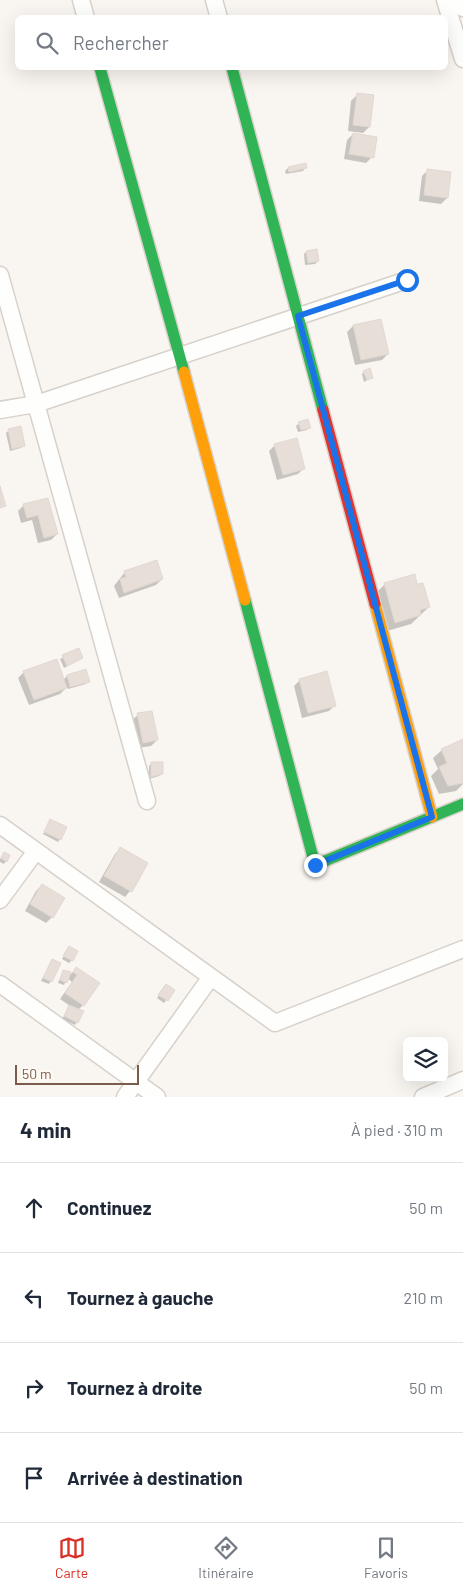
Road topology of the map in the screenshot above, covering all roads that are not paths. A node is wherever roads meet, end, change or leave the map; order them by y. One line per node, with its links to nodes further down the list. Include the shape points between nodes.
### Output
1 (81, 0): 6 (street)
2 (214, 0): 7 (street)
3 (445, 0): 8 (street)
4 (458, 0): 5 (street)
5 (463, 8)
6 (85, 15)
7 (218, 15)
8 (463, 59)
9 (101, 70): 14 (street)
10 (233, 70): 13 (street)
11 (0, 275): 15 (street)
12 (407, 280): 13 (street)
13 (298, 316): 14 (street); 19 (street)
14 (180, 356): 15 (street); 19 (street, via 315,865)
15 (36, 404): 16 (street); 17 (street)
16 (0, 410)
17 (147, 801)
18 (463, 804): 19 (street)
19 (432, 817)
20 (0, 825): 21 (street)
21 (36, 851): 22 (street); 24 (street)
22 (0, 900)
23 (463, 949): 24 (street, via 275,1023)
24 (211, 977): 27 (street)
25 (0, 984): 27 (street)
26 (463, 1080): 30 (street)
27 (136, 1082): 28 (street); 29 (street)
28 (125, 1097)
29 (157, 1097)
30 (423, 1097)

